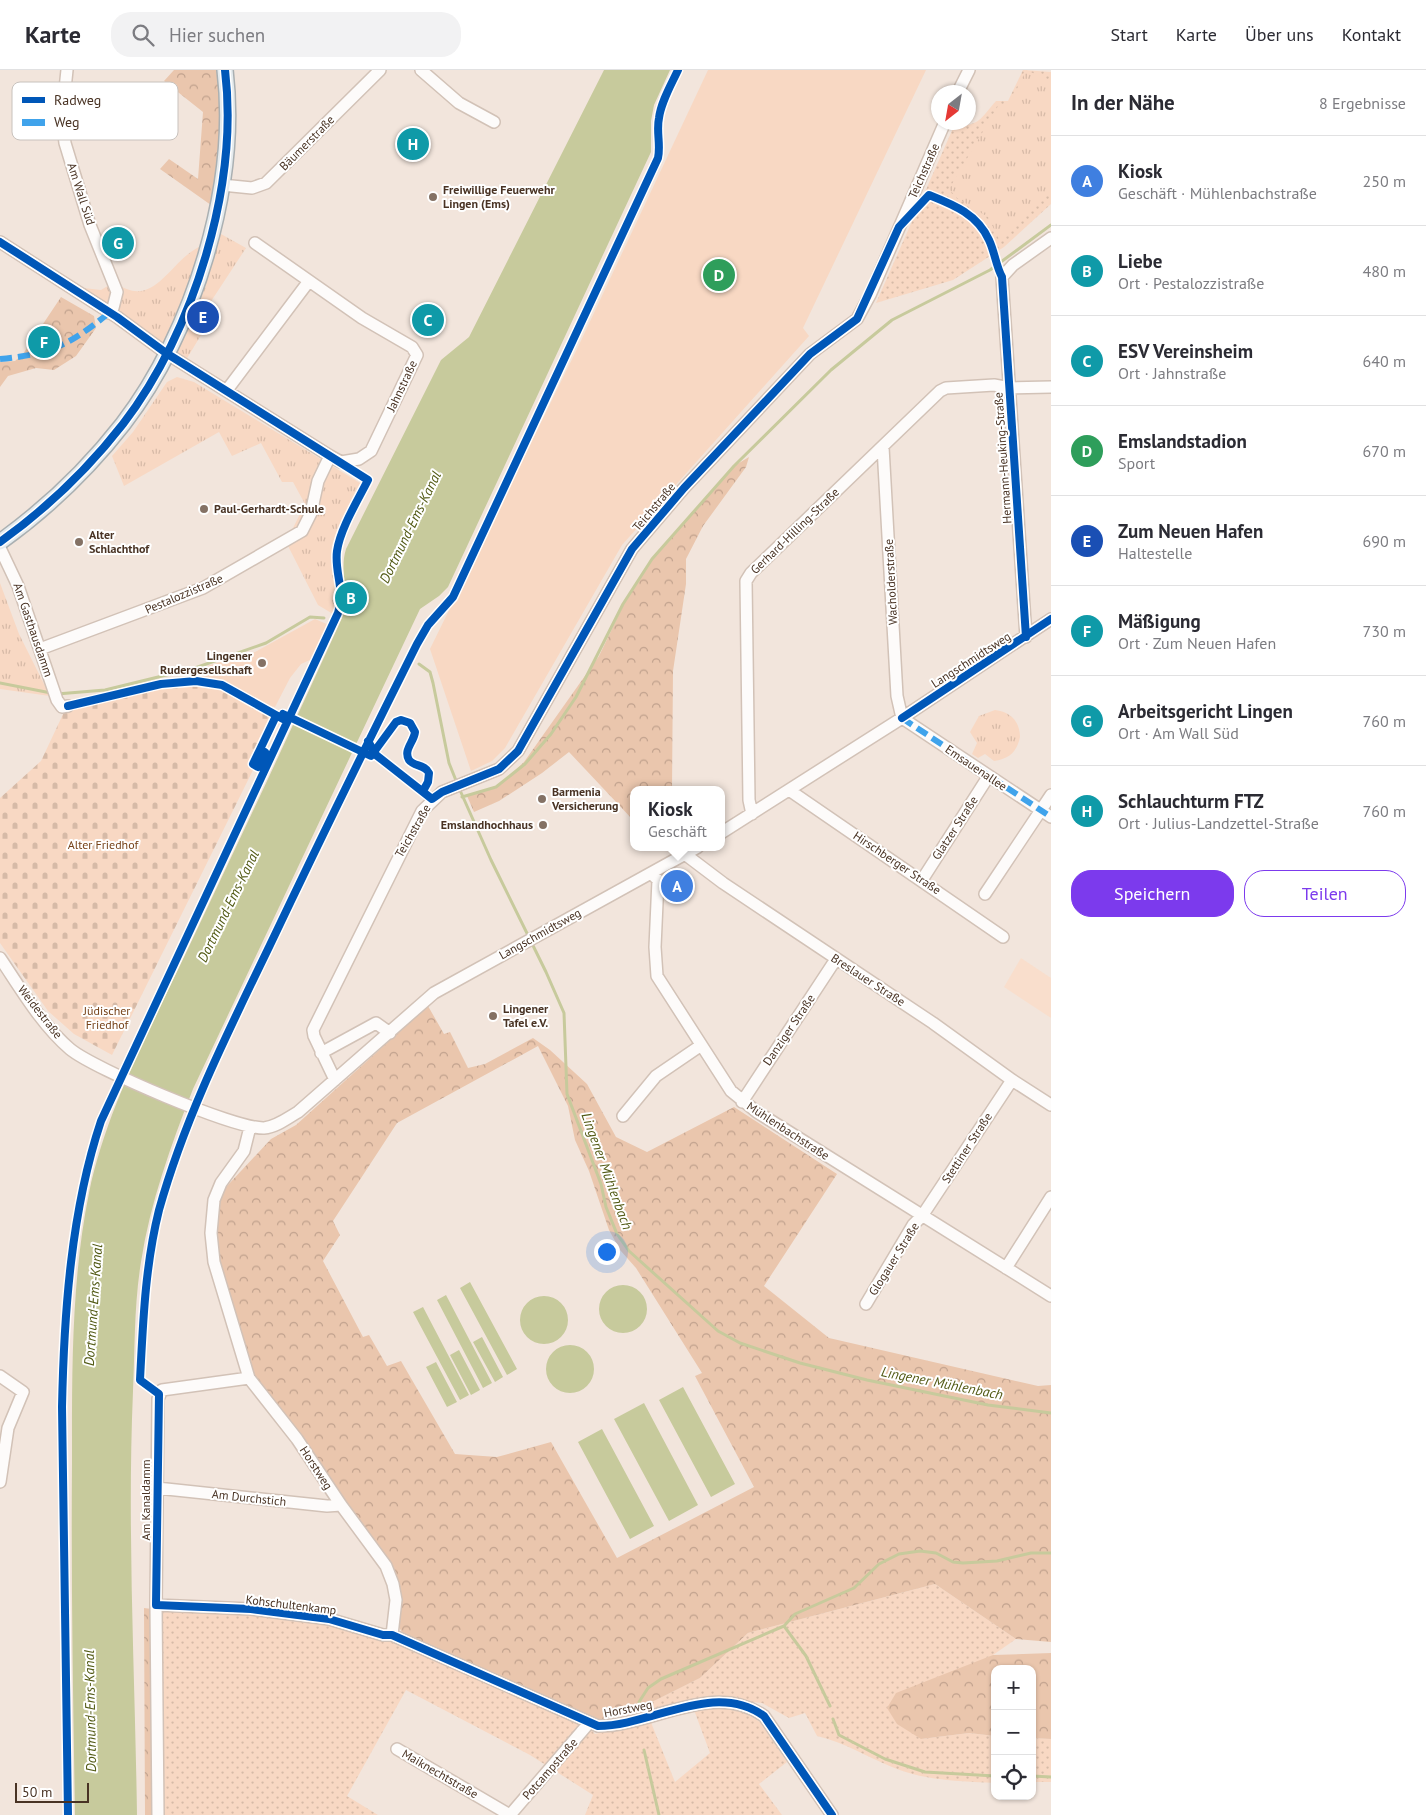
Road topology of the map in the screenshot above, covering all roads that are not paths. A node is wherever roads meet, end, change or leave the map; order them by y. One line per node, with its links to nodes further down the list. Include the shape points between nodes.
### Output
1 (225, 70): 9 (main road, via 227,139)
2 (380, 70): 9 (street, Bäumerstraße, via 266,183 252,188)
3 (421, 70): 6 (street, via 459,103)
4 (969, 70): 5 (street)
5 (962, 85)
6 (494, 122)
7 (942, 130): 45 (street, Teichstraße, via 857,319 810,354 661,515 620,568 518,751 499,769 432,799 413,826 313,1030)
8 (65, 140): 14 (street, Am Wall Süd, via 90,225 117,292)
9 (222, 185): 15 (main road, via 217,216 201,269)
10 (1051, 238): 17 (street, Hermann-Heuking-Straße, via 1002,277)
11 (0, 242): 14 (street)
12 (255, 243): 13 (street, Jahnstraße)
13 (309, 281): 18 (street); 20 (street, Jahnstraße, via 362,318 412,347 416,355 371,451 359,460 341,462)
14 (109, 312): 15 (street)
15 (166, 353): 18 (street); 21 (main road, via 149,386 97,454 59,494)
16 (1051, 387): 17 (street, Gerhard-Hilling-Straße)
17 (1010, 388): 19 (street, Gerhard-Hilling-Straße, via 994,385 946,388); 24 (street, Hermann-Heuking-Straße)
18 (226, 390): 20 (street)
19 (883, 447): 27 (street, Wacholderstraße); 32 (street, Gerhard-Hilling-Straße, via 746,581 749,800)
20 (330, 456): 25 (street, Pestalozzistraße, via 302,531 203,588)
21 (0, 542)
22 (0, 548): 25 (street, Am Gasthausdamm, via 18,586)
23 (1051, 619): 24 (street, Langschmidtsweg)
24 (1026, 637): 27 (street, Langschmidtsweg)
25 (40, 649): 26 (street, Am Gasthausdamm, via 57,700 62,707)
26 (68, 706)
27 (902, 718): 28 (street, Emsauenallee); 29 (street, Langschmidtsweg)
28 (988, 777): 31 (street, Emsauenallee); 38 (street, Glatzer Straße)
29 (789, 790): 32 (street, Langschmidtsweg); 38 (street, Hirschberger Straße)
30 (1051, 795): 31 (street)
31 (1041, 811): 33 (street, Emsauenallee); 39 (street)
32 (752, 814): 34 (street, Langschmidtsweg)
33 (1051, 817)
34 (725, 831)
35 (692, 851): 36 (street, Langschmidtsweg)
36 (686, 855): 37 (street, Langschmidtsweg); 42 (street, Breslauer Straße)
37 (652, 874): 43 (street, Langschmidtsweg, via 434,993); 44 (street, Mühlenbachstraße, via 658,880 655,947 658,976)
38 (922, 880): 40 (street, Hirschberger Straße)
39 (985, 894)
40 (1003, 936)
41 (0, 958): 50 (street, Weidestraße, via 38,1012 63,1042 80,1056 112,1073)
42 (836, 959): 47 (street, Breslauer Straße, via 933,1022); 48 (street, Danziger Straße)
43 (390, 1033): 45 (street, via 376,1023); 46 (street, Langschmidtsweg)
44 (700, 1046): 48 (street, Mühlenbachstraße); 51 (street, via 656,1076)
45 (321, 1053): 46 (street, Teichstraße)
46 (335, 1080): 52 (street, Langschmidtsweg, via 281,1123 265,1128)
47 (1012, 1080): 49 (street, Breslauer Straße); 54 (street, Stettiner Straße)
48 (742, 1102): 54 (street, Mühlenbachstraße)
49 (1051, 1105)
50 (206, 1112): 52 (street, Langschmidtsweg)
51 (623, 1116)
52 (250, 1127): 59 (street, Horstweg, via 244,1151 221,1183 214,1200 210,1234 214,1262)
53 (1051, 1197): 55 (street)
54 (922, 1216): 55 (street, Mühlenbachstraße); 57 (street, Glogauer Straße, via 913,1225)
55 (1006, 1268): 56 (street, Mühlenbachstraße)
56 (1051, 1296)
57 (866, 1304)
58 (0, 1376): 60 (street, via 23,1392 8,1428)
59 (249, 1378): 61 (street, Am Kanaldamm, via 162,1390 158,1399); 62 (street, Horstweg, via 297,1439)
60 (0, 1482)
61 (157, 1488): 62 (street, Am Durchstich); 63 (street, Am Kanaldamm)
62 (340, 1506): 64 (street, Horstweg, via 386,1566 396,1600)
63 (156, 1605): 64 (street, Kohschultenkamp, via 251,1609 329,1619); 67 (street, Am Kanaldamm)
64 (392, 1635): 65 (street, Horstweg)
65 (590, 1723): 68 (street, Potcampstraße); 69 (street, Horstweg, via 617,1725 695,1705 723,1702 754,1708 764,1716)
66 (397, 1749): 68 (street, Maiknechtstraße)
67 (158, 1815)
68 (510, 1815)
69 (832, 1815)

